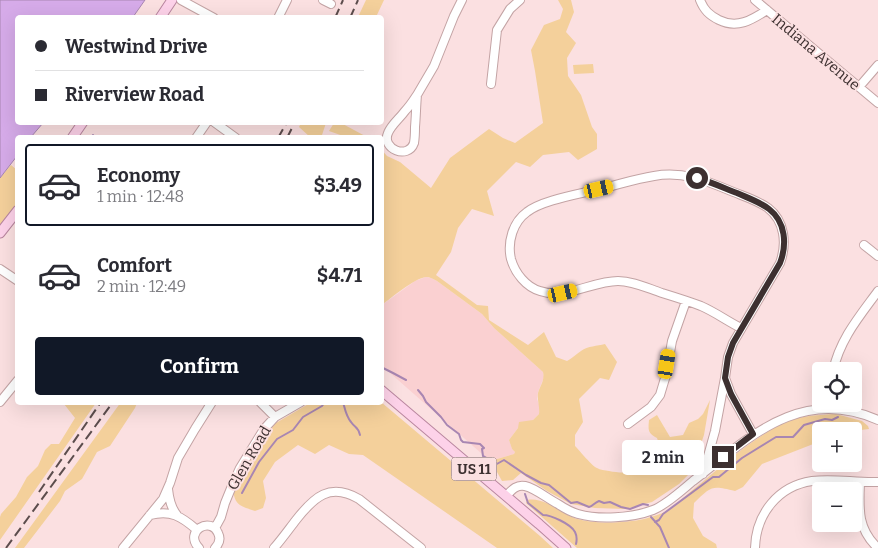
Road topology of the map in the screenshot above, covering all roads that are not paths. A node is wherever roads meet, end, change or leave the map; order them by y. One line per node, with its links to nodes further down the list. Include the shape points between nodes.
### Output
1 (172, 0): 11 (main road)
2 (181, 0): 12 (street)
3 (287, 0): 13 (street)
4 (323, 0): 9 (street)
5 (462, 0): 17 (street, via 432,71)
6 (520, 0): 15 (street, via 497,30)
7 (700, 0): 10 (street, via 713,17 734,24 748,21)
8 (755, 0): 10 (street, Indiana Avenue)
9 (331, 4)
10 (767, 10): 16 (street, Indiana Avenue)
11 (162, 15)
12 (208, 15)
13 (280, 15)
14 (878, 65): 16 (street)
15 (491, 84)
16 (859, 88): 18 (street, Indiana Avenue)
17 (417, 95): 17 (street, via 414,143 406,151 399,152 389,145 387,135)
18 (878, 103)
19 (218, 125): 20 (street)
20 (232, 135)
21 (15, 214): 22 (main road)
22 (0, 233)
23 (864, 245): 24 (street)
24 (878, 256)
25 (0, 269): 26 (street)
26 (15, 279)
27 (878, 290): 30 (street, via 843,341)
28 (686, 301): 29 (street); 29 (street, via 619,281 563,293 537,290 525,281 512,263 510,248 515,226 536,206 658,175 697,178 754,200 769,209 779,222 784,234 784,249 780,263); 42 (street, via 672,341 662,391 651,406)
29 (741, 328): 31 (street, via 730,349)
30 (835, 362)
31 (725, 378): 43 (street); 44 (street)
32 (15, 384): 34 (street)
33 (384, 393): 49 (main road, US 11)
34 (0, 402)
35 (210, 405): 48 (street, via 178,458)
36 (263, 405): 40 (street)
37 (296, 405): 40 (street, Glen Road)
38 (812, 410): 43 (street, via 797,413)
39 (858, 412): 41 (street)
40 (275, 418): 53 (street, Glen Road, via 264,429 240,468)
41 (878, 420)
42 (628, 424)
43 (753, 434): 44 (street)
44 (703, 474): 49 (street, via 656,509 625,516 577,514 523,485)
45 (860, 482): 61 (street, via 813,481 785,491 772,502 761,520)
46 (862, 482): 47 (street)
47 (878, 482)
48 (168, 489): 50 (street); 51 (street)
49 (506, 496): 60 (main road, US 11)
50 (150, 515): 51 (street, via 166,513); 56 (street)
51 (177, 516): 54 (street)
52 (862, 524): 62 (street, via 867,537)
53 (215, 528): 54 (street, via 207,525); 55 (street, Glen Road, via 220,538)
54 (197, 530): 57 (street, via 194,538)
55 (217, 547)
56 (124, 548)
57 (199, 548)
58 (274, 548): 59 (street, via 311,502 327,493 338,492 359,499)
59 (421, 548)
60 (566, 548)
61 (755, 548)
62 (878, 548)

